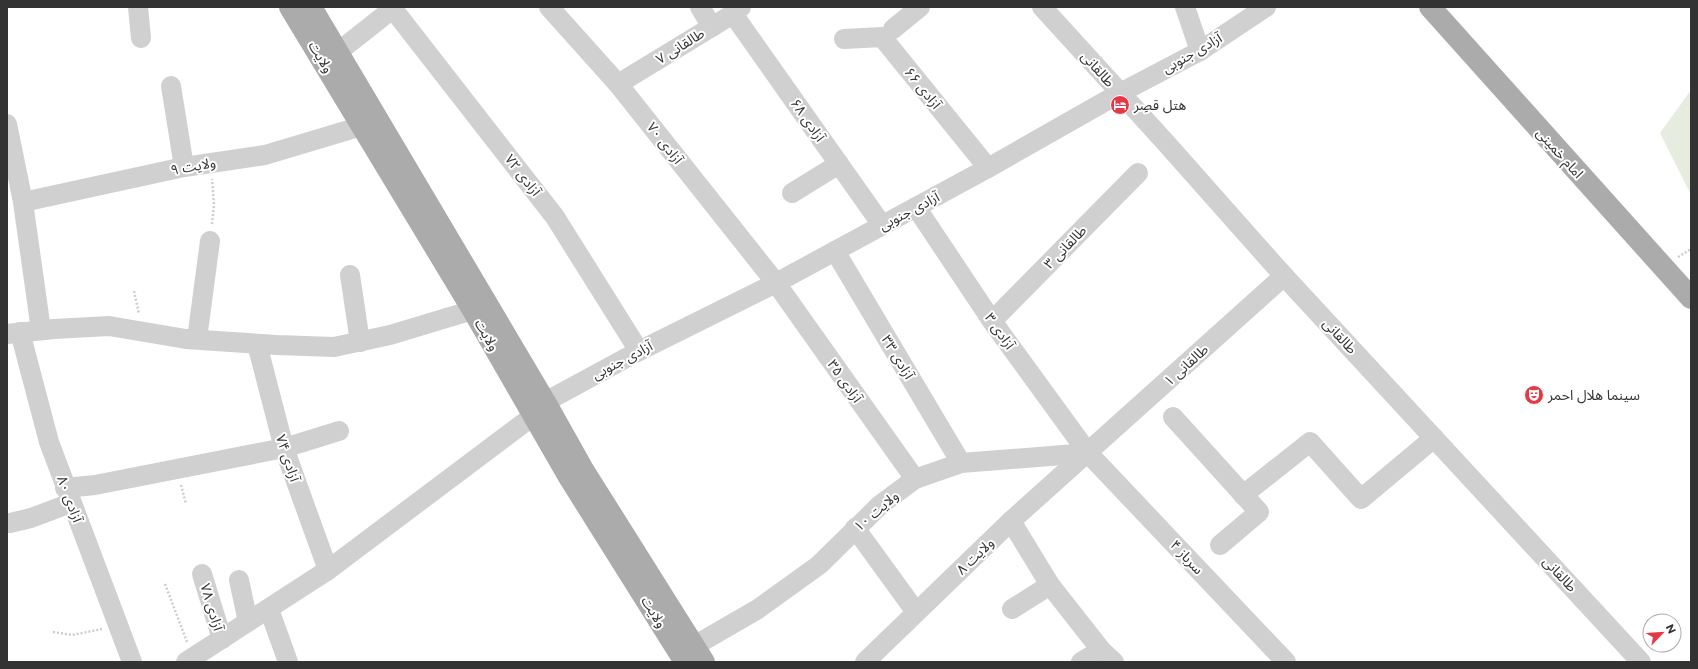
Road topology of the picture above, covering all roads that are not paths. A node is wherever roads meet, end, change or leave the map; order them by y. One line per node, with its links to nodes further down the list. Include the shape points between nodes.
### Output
1 (138, 7): 15 (street)
2 (290, 7): 23 (main road, ولایت)
3 (311, 7): 18 (main road, ولایت)
4 (549, 7): 19 (street, آزادی ۷۰)
5 (700, 7): 13 (street)
6 (920, 7): 14 (street)
7 (1042, 7): 21 (street, طالقانی)
8 (1185, 7): 17 (street)
9 (1266, 7): 17 (street, آزادی جنوبی)
10 (1430, 7): 37 (main road, امام خمینی)
11 (394, 8): 18 (street); 45 (street, آزادی ۷۲, via 555,217)
12 (737, 10): 13 (street, طالقانی ۷); 24 (street, آزادی ۶۸)
13 (712, 27): 19 (street, طالقانی ۷)
14 (893, 28)
15 (141, 38)
16 (844, 39): 26 (street, آزادی ۶۶, via 882,37)
17 (1200, 51): 21 (street, آزادی جنوبی)
18 (338, 52): 46 (main road, ولایت)
19 (618, 84): 36 (street, آزادی ۷۰)
20 (171, 86): 25 (street)
21 (1120, 93): 26 (street, آزادی جنوبی); 35 (street, طالقانی)
22 (7, 124): 29 (street)
23 (362, 126): 25 (street, ولایت ۹, via 265,155); 38 (main road, ولایت)
24 (839, 164): 28 (street); 31 (street, آزادی ۶۸)
25 (184, 167): 29 (street, ولایت ۹)
26 (988, 168): 30 (street, آزادی جنوبی)
27 (1138, 173): 39 (street, طالقانی ۳)
28 (792, 193)
29 (23, 202): 40 (street)
30 (916, 207): 31 (street, آزادی جنوبی); 39 (street, آزادی ۳)
31 (882, 225): 33 (street, آزادی جنوبی)
32 (210, 241): 42 (street)
33 (835, 251): 36 (street, آزادی جنوبی); 52 (street, آزادی ۳۳)
34 (350, 275): 43 (street)
35 (1284, 276): 49 (street, طالقانی); 51 (street, طالقانی ۱)
36 (776, 282): 45 (street, آزادی جنوبی); 53 (street, آزادی ۳۵)
37 (1691, 298)
38 (473, 310): 43 (street); 46 (main road, ولایت)
39 (992, 321): 51 (street, آزادی ۳)
40 (41, 330): 41 (street); 42 (street, via 109,326)
41 (14, 333): 54 (street, آزادی ۸۰)
42 (197, 339): 44 (street)
43 (360, 342): 44 (street, via 334,347)
44 (257, 344): 50 (street, آزادی ۷۴)
45 (639, 351): 46 (street, آزادی جنوبی)
46 (539, 409): 60 (street, آزادی جنوبی); 70 (main road, ولایت, via 582,468)
47 (1173, 417): 55 (street)
48 (339, 431): 50 (street)
49 (1434, 438): 55 (street, via 1361,499 1310,442); 77 (street, طالقانی)
50 (284, 448): 54 (street, via 95,484); 60 (street, آزادی ۷۴)
51 (1088, 453): 52 (street, ولایت ۱۰); 56 (street, ولایت ۸); 76 (street, سرباز ۴)
52 (961, 463): 53 (street, ولایت ۱۰)
53 (915, 479): 58 (street, ولایت ۱۰, via 880,505)
54 (68, 495): 57 (street, via 31,518); 72 (street, آزادی ۸۰)
55 (1243, 495): 59 (street, via 1259,512)
56 (1010, 521): 63 (street); 66 (street, ولایت ۸)
57 (10, 523)
58 (855, 528): 66 (street); 70 (street, ولایت ۱۰, via 812,570)
59 (1220, 545)
60 (328, 570): 65 (street, آزادی جنوبی)
61 (202, 574): 68 (street, آزادی ۷۸)
62 (238, 580): 67 (street)
63 (1050, 585): 64 (street); 69 (street)
64 (1012, 608)
65 (269, 609): 67 (street, آزادی جنوبی); 73 (street)
66 (916, 612): 74 (street, ولایت ۸)
67 (248, 622): 68 (street, آزادی جنوبی)
68 (222, 639): 71 (street, آزادی جنوبی)
69 (1108, 656): 75 (street)
70 (694, 657)
71 (190, 660)
72 (132, 662)
73 (288, 662)
74 (865, 662)
75 (1081, 662)
76 (1286, 662)
77 (1641, 662)

